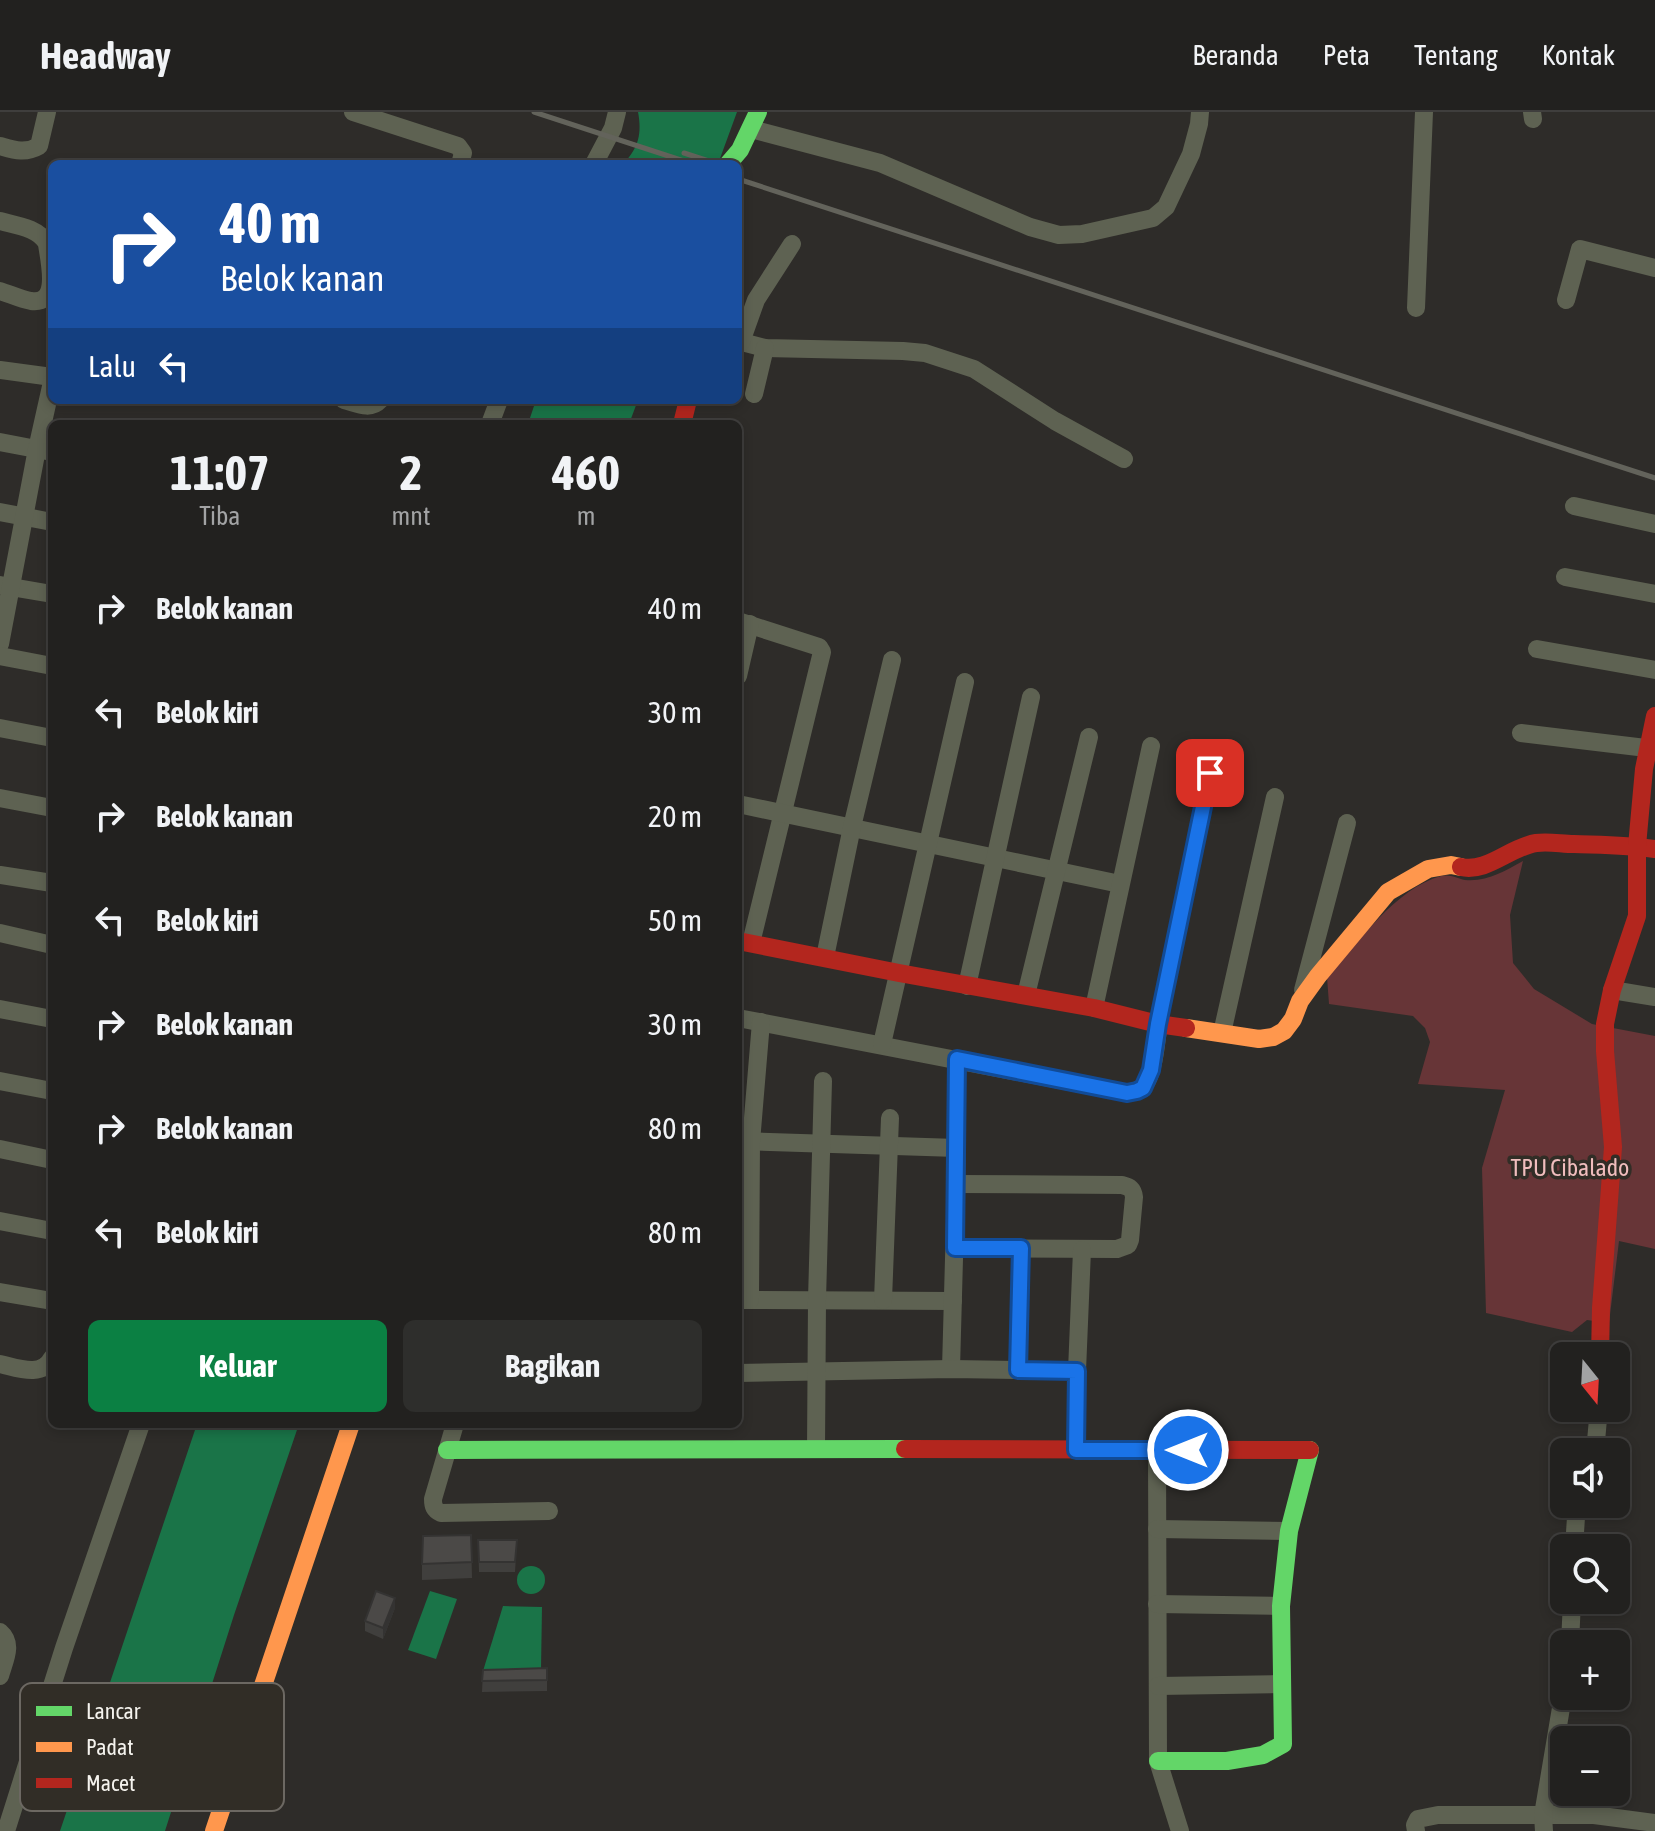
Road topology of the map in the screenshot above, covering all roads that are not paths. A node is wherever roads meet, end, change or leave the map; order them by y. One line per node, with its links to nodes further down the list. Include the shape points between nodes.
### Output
1 (47, 112): 7 (street, via 39,146 21,151)
2 (353, 112): 8 (street, via 458,146)
3 (617, 112): 9 (street)
4 (1200, 112): 6 (street, via 1191,154 1166,207 1153,218 1059,235 880,163)
5 (1424, 112): 18 (street)
6 (755, 120): 10 (street)
7 (0, 146)
8 (461, 160)
9 (596, 160)
10 (731, 160)
11 (0, 221): 13 (street, via 45,238)
12 (792, 244): 19 (street, via 756,300)
13 (48, 254)
14 (1655, 268): 17 (street, via 1580,249)
15 (0, 291): 16 (street, via 30,301)
16 (48, 294)
17 (1566, 300)
18 (1416, 308)
19 (742, 337)
20 (742, 342): 21 (street)
21 (765, 348): 24 (street); 28 (street, via 903,351 947,359 974,369)
22 (0, 370): 23 (street)
23 (48, 378)
24 (754, 394)
25 (49, 404): 27 (street)
26 (0, 442): 27 (street)
27 (44, 450): 31 (street)
28 (1124, 459)
29 (1574, 506): 33 (street)
30 (0, 512): 31 (street)
31 (24, 516): 32 (street); 35 (street)
32 (48, 521)
33 (1655, 524)
34 (1565, 577): 37 (street)
35 (5, 586): 36 (street); 39 (street)
36 (48, 593)
37 (1655, 594)
38 (744, 622): 60 (street, via 822,652)
39 (0, 644)
40 (1537, 649): 44 (street)
41 (0, 656): 43 (street)
42 (892, 660): 62 (street)
43 (48, 665)
44 (1655, 670)
45 (965, 682): 63 (street)
46 (1031, 697): 65 (street)
47 (1655, 716): 53 (street)
48 (0, 728): 50 (street)
49 (1521, 733): 53 (street)
50 (48, 737)
51 (1089, 737): 66 (street)
52 (1151, 746): 69 (street)
53 (1652, 749): 54 (street)
54 (1649, 770): 64 (street)
55 (1210, 773): 86 (street)
56 (1275, 797): 87 (street)
57 (0, 798): 59 (street)
58 (742, 805): 60 (street)
59 (48, 807)
60 (783, 812): 62 (street); 72 (street)
61 (1347, 823): 80 (street)
62 (852, 827): 63 (street); 74 (street)
63 (927, 845): 65 (street); 75 (street)
64 (1646, 848): 70 (street); 80 (street, via 1537,843 1481,867 1428,869 1388,892)
65 (994, 857): 66 (street); 76 (street)
66 (1058, 870): 69 (street); 78 (street)
67 (0, 875): 68 (street)
68 (48, 882)
69 (1120, 884): 81 (street)
70 (1646, 918): 77 (street)
71 (0, 933): 73 (street)
72 (744, 942): 74 (street)
73 (48, 944)
74 (825, 957): 75 (street)
75 (899, 973): 76 (street); 88 (street)
76 (967, 986): 78 (street)
77 (1612, 990): 79 (street); 112 (street, via 1605,1051 1613,1147)
78 (1026, 995): 81 (street)
79 (1655, 997)
80 (1300, 1001): 87 (street, via 1284,1031 1273,1037)
81 (1094, 1008): 86 (street)
82 (0, 1009): 83 (street)
83 (48, 1018)
84 (742, 1019): 85 (street)
85 (761, 1022): 88 (street); 94 (street)
86 (1158, 1024): 87 (street); 89 (street, via 1148,1080 1143,1088 1127,1093)
87 (1222, 1033)
88 (882, 1044): 89 (street)
89 (957, 1059): 97 (street)
90 (0, 1081): 92 (street)
91 (823, 1081): 95 (street)
92 (48, 1090)
93 (890, 1118): 96 (street)
94 (745, 1142): 95 (street); 108 (street)
95 (821, 1144): 96 (street); 109 (street)
96 (889, 1146): 97 (street); 110 (street)
97 (957, 1148): 100 (street)
98 (0, 1149): 99 (street)
99 (48, 1159)
100 (956, 1184): 103 (street); 105 (street, via 1122,1185 1133,1190 1128,1245)
101 (0, 1221): 102 (street)
102 (48, 1230)
103 (955, 1248): 104 (street); 111 (street)
104 (1021, 1248): 105 (street); 116 (street)
105 (1082, 1250): 117 (street)
106 (0, 1292): 107 (street)
107 (48, 1300)
108 (744, 1300): 109 (street)
109 (817, 1300): 110 (street); 118 (street)
110 (883, 1300): 111 (street)
111 (953, 1301): 115 (street)
112 (1600, 1342)
113 (0, 1364): 114 (street, via 37,1371)
114 (48, 1364)
115 (951, 1369): 116 (street); 118 (street)
116 (1018, 1370): 117 (street)
117 (1077, 1371): 125 (street)
118 (817, 1372): 119 (street); 123 (street)
119 (742, 1373)
120 (140, 1428): 134 (street)
121 (350, 1428): 135 (street)
122 (454, 1428): 124 (street)
123 (816, 1449): 124 (street); 125 (street)
124 (447, 1450): 127 (street, via 433,1499 436,1511)
125 (1076, 1450): 126 (street)
126 (1157, 1450): 128 (street); 129 (street, via 1310,1449)
127 (549, 1511)
128 (1157, 1529): 129 (street); 130 (street)
129 (1289, 1531): 131 (street)
130 (1157, 1604): 131 (street); 137 (street)
131 (1281, 1606): 136 (street)
132 (0, 1632): 133 (street, via 8,1649)
133 (0, 1676)
134 (53, 1683)
135 (264, 1683)
136 (1282, 1684): 137 (street); 139 (street, via 1283,1744 1263,1755 1227,1761)
137 (1158, 1686): 139 (street)
138 (1561, 1710): 143 (street)
139 (1158, 1761): 146 (street)
140 (20, 1787): 144 (street)
141 (221, 1811): 145 (street)
142 (1655, 1823): 143 (street, via 1594,1815)
143 (1544, 1825): 147 (street, via 1427,1816 1418,1819)
144 (6, 1831)
145 (214, 1831)
146 (1180, 1831)
147 (1416, 1831)

